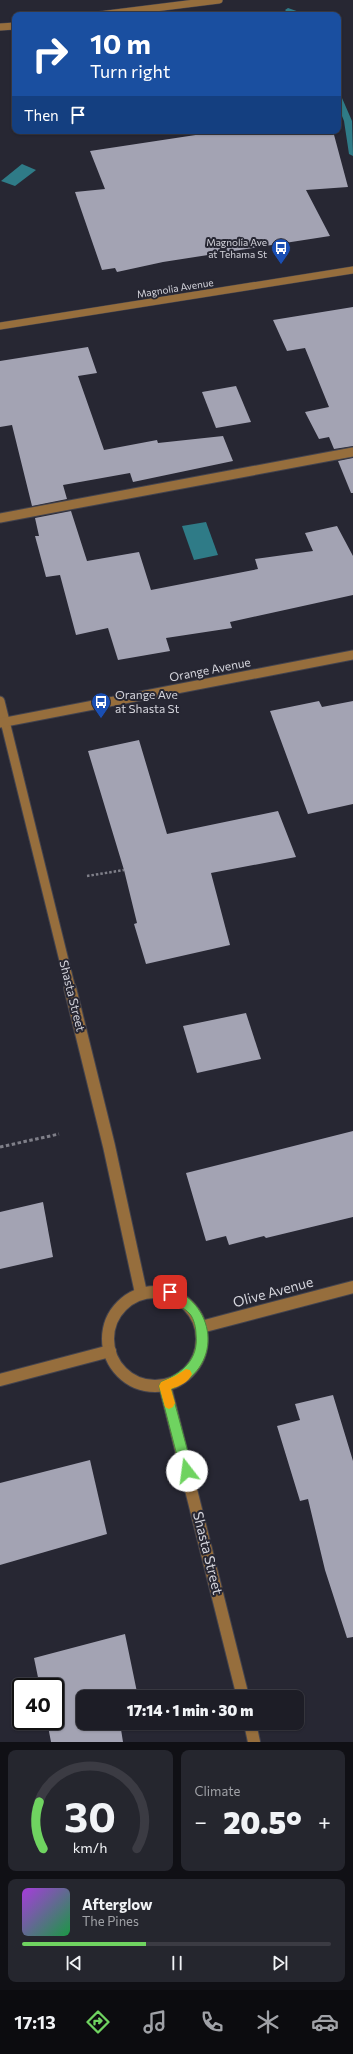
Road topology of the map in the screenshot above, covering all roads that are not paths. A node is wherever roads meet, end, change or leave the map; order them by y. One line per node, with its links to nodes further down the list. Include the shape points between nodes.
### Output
1 (219, 0): 2 (street)
2 (123, 12)
3 (12, 26): 4 (street)
4 (0, 27)
5 (353, 270): 6 (street, Magnolia Avenue)
6 (0, 326)
7 (353, 452): 8 (street)
8 (0, 518)
9 (353, 655): 11 (street, Orange Avenue)
10 (0, 701): 11 (street, Shasta Street)
11 (2, 722): 13 (street, Shasta Street, via 109,1146)
12 (353, 1287): 14 (street, Olive Avenue)
13 (142, 1293): 14 (street, via 154,1290 170,1292 181,1298 195,1311); 15 (street, via 125,1302 114,1316 109,1330)
14 (201, 1327): 17 (street, via 203,1343 199,1358 191,1371 179,1381)
15 (110, 1351): 16 (street); 17 (street, via 122,1374 135,1382 149,1386)
16 (0, 1380)
17 (164, 1386): 18 (street, Shasta Street, via 206,1542)
18 (241, 1690)
19 (251, 1730): 20 (street)
20 (254, 1742)

